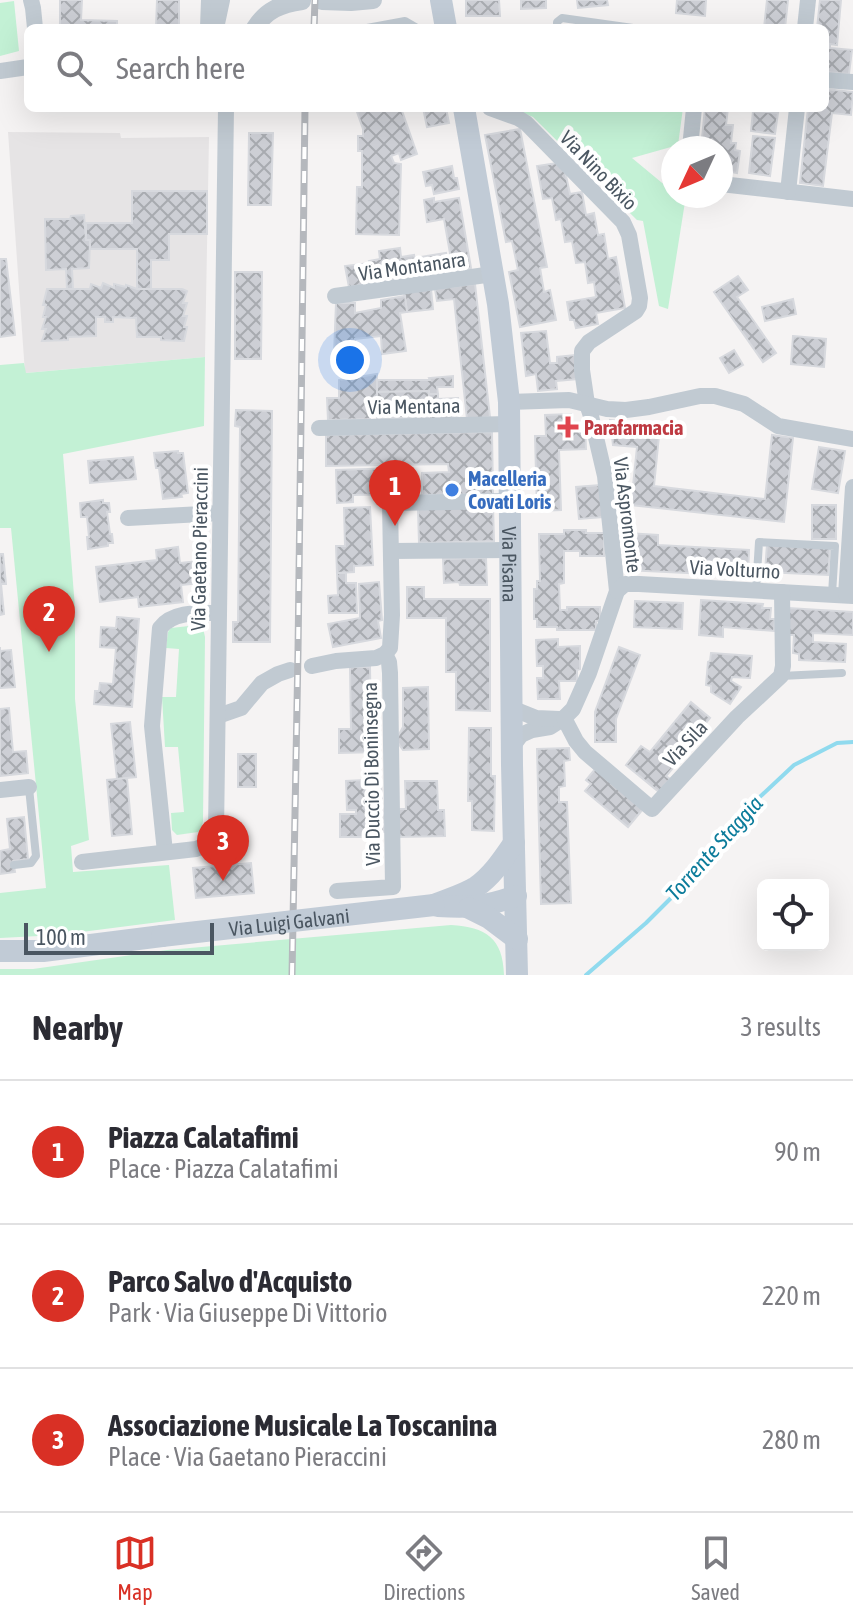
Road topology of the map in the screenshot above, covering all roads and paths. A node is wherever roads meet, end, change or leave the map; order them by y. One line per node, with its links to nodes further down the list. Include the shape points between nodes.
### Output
1 (31, 0): 9 (street)
2 (209, 0): 10 (street)
3 (221, 0): 11 (street)
4 (373, 0): 8 (street)
5 (447, 0): 15 (main road); 16 (main road)
6 (808, 0): 19 (street)
7 (302, 1): 12 (street, via 272,9)
8 (322, 1)
9 (35, 24)
10 (208, 24)
11 (216, 24)
12 (259, 24)
13 (389, 24): 14 (lane)
14 (412, 24)
15 (446, 24)
16 (453, 24)
17 (557, 24): 18 (lane, via 562,18)
18 (605, 24)
19 (805, 24)
20 (24, 68): 21 (street)
21 (0, 71)
22 (829, 80): 23 (street)
23 (853, 82)
24 (465, 112): 33 (main road, Via Pisana)
25 (501, 112): 35 (street, Via Nino Bixio, via 526,123 628,232 639,306 583,349)
26 (694, 112): 29 (street)
27 (797, 112): 31 (street)
28 (224, 113): 42 (street, Via Gaetano Pieraccini)
29 (691, 136)
30 (733, 185): 31 (street)
31 (788, 192): 32 (street)
32 (853, 199)
33 (493, 274): 34 (street, Via Montanara); 36 (main road, Via Pisana)
34 (335, 296)
35 (587, 404): 36 (street, Via Mentana, via 565,400); 38 (street, Via Mentana, via 626,410 715,396 744,404 778,426); 47 (street, Via Aspromonte, via 607,490)
36 (510, 413): 37 (street, Via Mentana); 40 (main road, Via Pisana)
37 (319, 428)
38 (853, 439)
39 (853, 487): 41 (street)
40 (510, 501): 44 (main road, Via Pisana); 45 (street, Via Duccio Di Boninsegna, via 390,503)
41 (852, 510): 49 (street)
42 (220, 513): 43 (street); 50 (street, Via Gaetano Pieraccini)
43 (128, 518)
44 (511, 550): 45 (street); 56 (main road, Via Pisana)
45 (391, 551): 51 (street, Via Duccio Di Boninsegna, via 392,644)
46 (756, 590): 47 (street, Via Volturno, via 636,584); 48 (street, Via Volturno); 49 (lane, via 759,542 835,546)
47 (617, 591): 58 (street, Via Aspromonte, via 580,696)
48 (782, 592): 49 (street, Via Volturno); 55 (street)
49 (844, 595)
50 (218, 613): 57 (street, Via Gaetano Pieraccini); 63 (street, via 176,617 160,628 152,726)
51 (385, 654): 52 (street, Via Duccio Di Boninsegna); 66 (street, Via Duccio Di Boninsegna, via 390,673 393,887)
52 (312, 666)
53 (290, 670): 57 (street, via 262,683 241,708)
54 (842, 673): 55 (lane)
55 (781, 676): 58 (street, Via Sila, via 652,809 585,752)
56 (511, 708): 58 (street, via 536,718); 59 (main road, Via Pisana)
57 (218, 716): 63 (street, Via Gaetano Pieraccini, via 215,835 204,847)
58 (564, 718): 59 (street, via 525,733)
59 (512, 747): 62 (main road, Via Pisana)
60 (29, 787): 61 (street); 65 (lane, via 36,856 31,863)
61 (0, 790)
62 (514, 843): 67 (main road, Via Pisana); 68 (main road, Via Luigi Galvani)
63 (165, 852): 64 (street, Via Gaetano Pieraccini)
64 (82, 862)
65 (14, 865)
66 (337, 891)
67 (516, 896): 68 (main road, via 489,889); 69 (main road, Via Pisana)
68 (471, 899): 69 (main road); 70 (main road, Via Luigi Galvani, bridge, via 43,951)
69 (517, 945): 71 (main road, Via Pisana)
70 (0, 951)
71 (517, 975)

